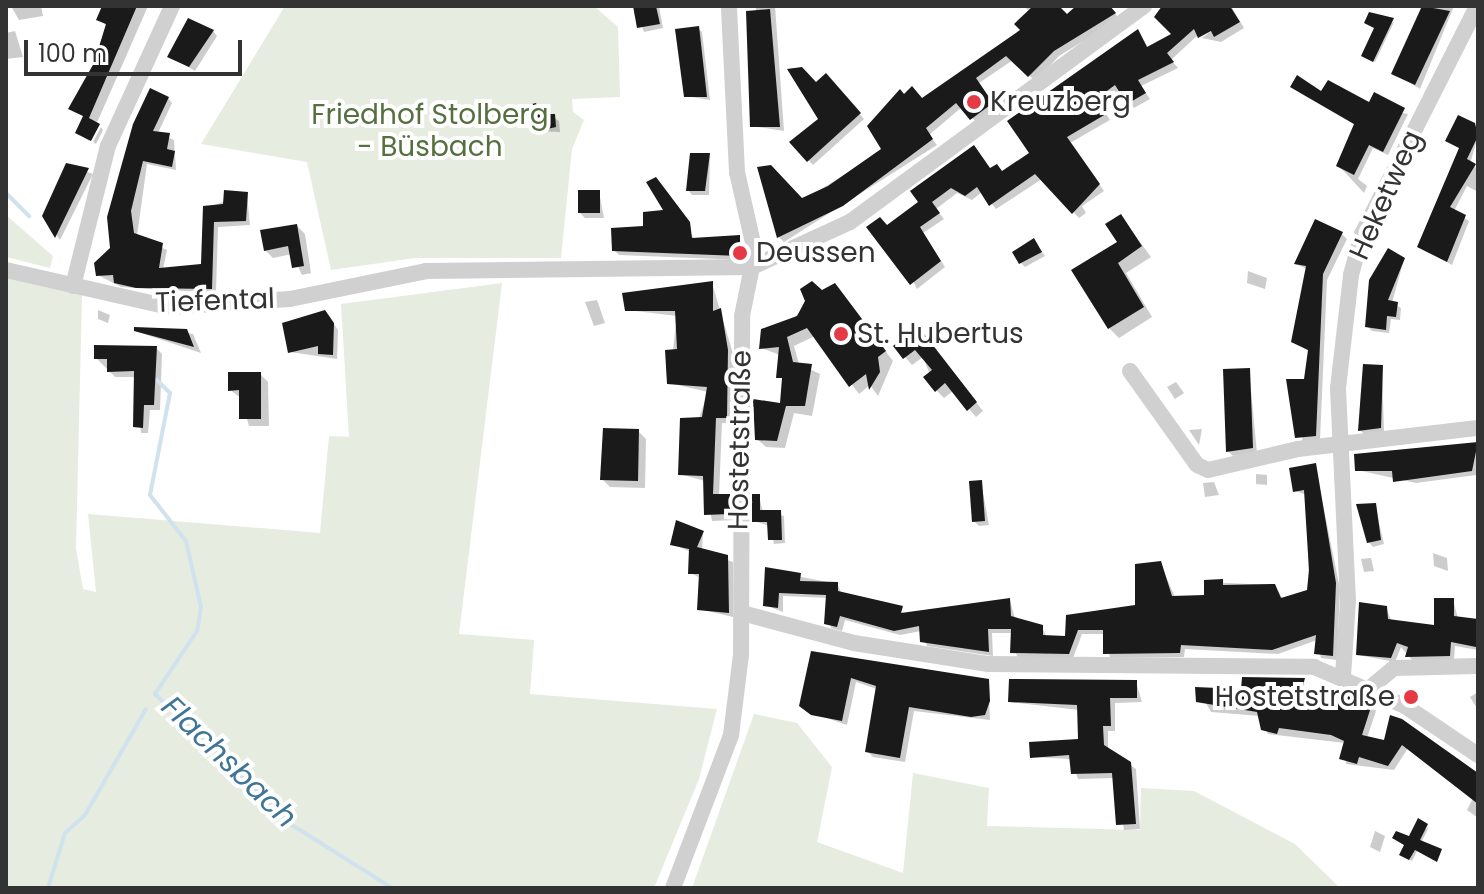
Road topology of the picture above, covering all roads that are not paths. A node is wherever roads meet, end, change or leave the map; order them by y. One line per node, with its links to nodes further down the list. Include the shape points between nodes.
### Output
1 (172, 6): 7 (street, via 108,146)
2 (729, 6): 5 (street, Hostetstraße, via 730,99)
3 (1144, 6): 5 (street, via 850,222)
4 (1477, 6): 10 (street, Heketweg, via 1362,234 1338,388)
5 (752, 267): 7 (street, Tiefental, via 426,271 219,306 129,302); 11 (street, Hostetstraße, via 742,316 736,487)
6 (6, 270): 7 (street, Tiefental)
7 (73, 286)
8 (1130, 371): 10 (street, via 1197,465 1208,470)
9 (1478, 428): 10 (street)
10 (1340, 444): 13 (street, Heketweg, via 1348,601)
11 (742, 613): 13 (street, via 854,643 975,663 1159,668 1277,662); 16 (street, Hostetstraße, via 737,706 716,782)
12 (1478, 666): 14 (street, via 1394,668)
13 (1343, 676): 14 (street)
14 (1370, 688): 15 (street)
15 (1478, 755)
16 (673, 888)

